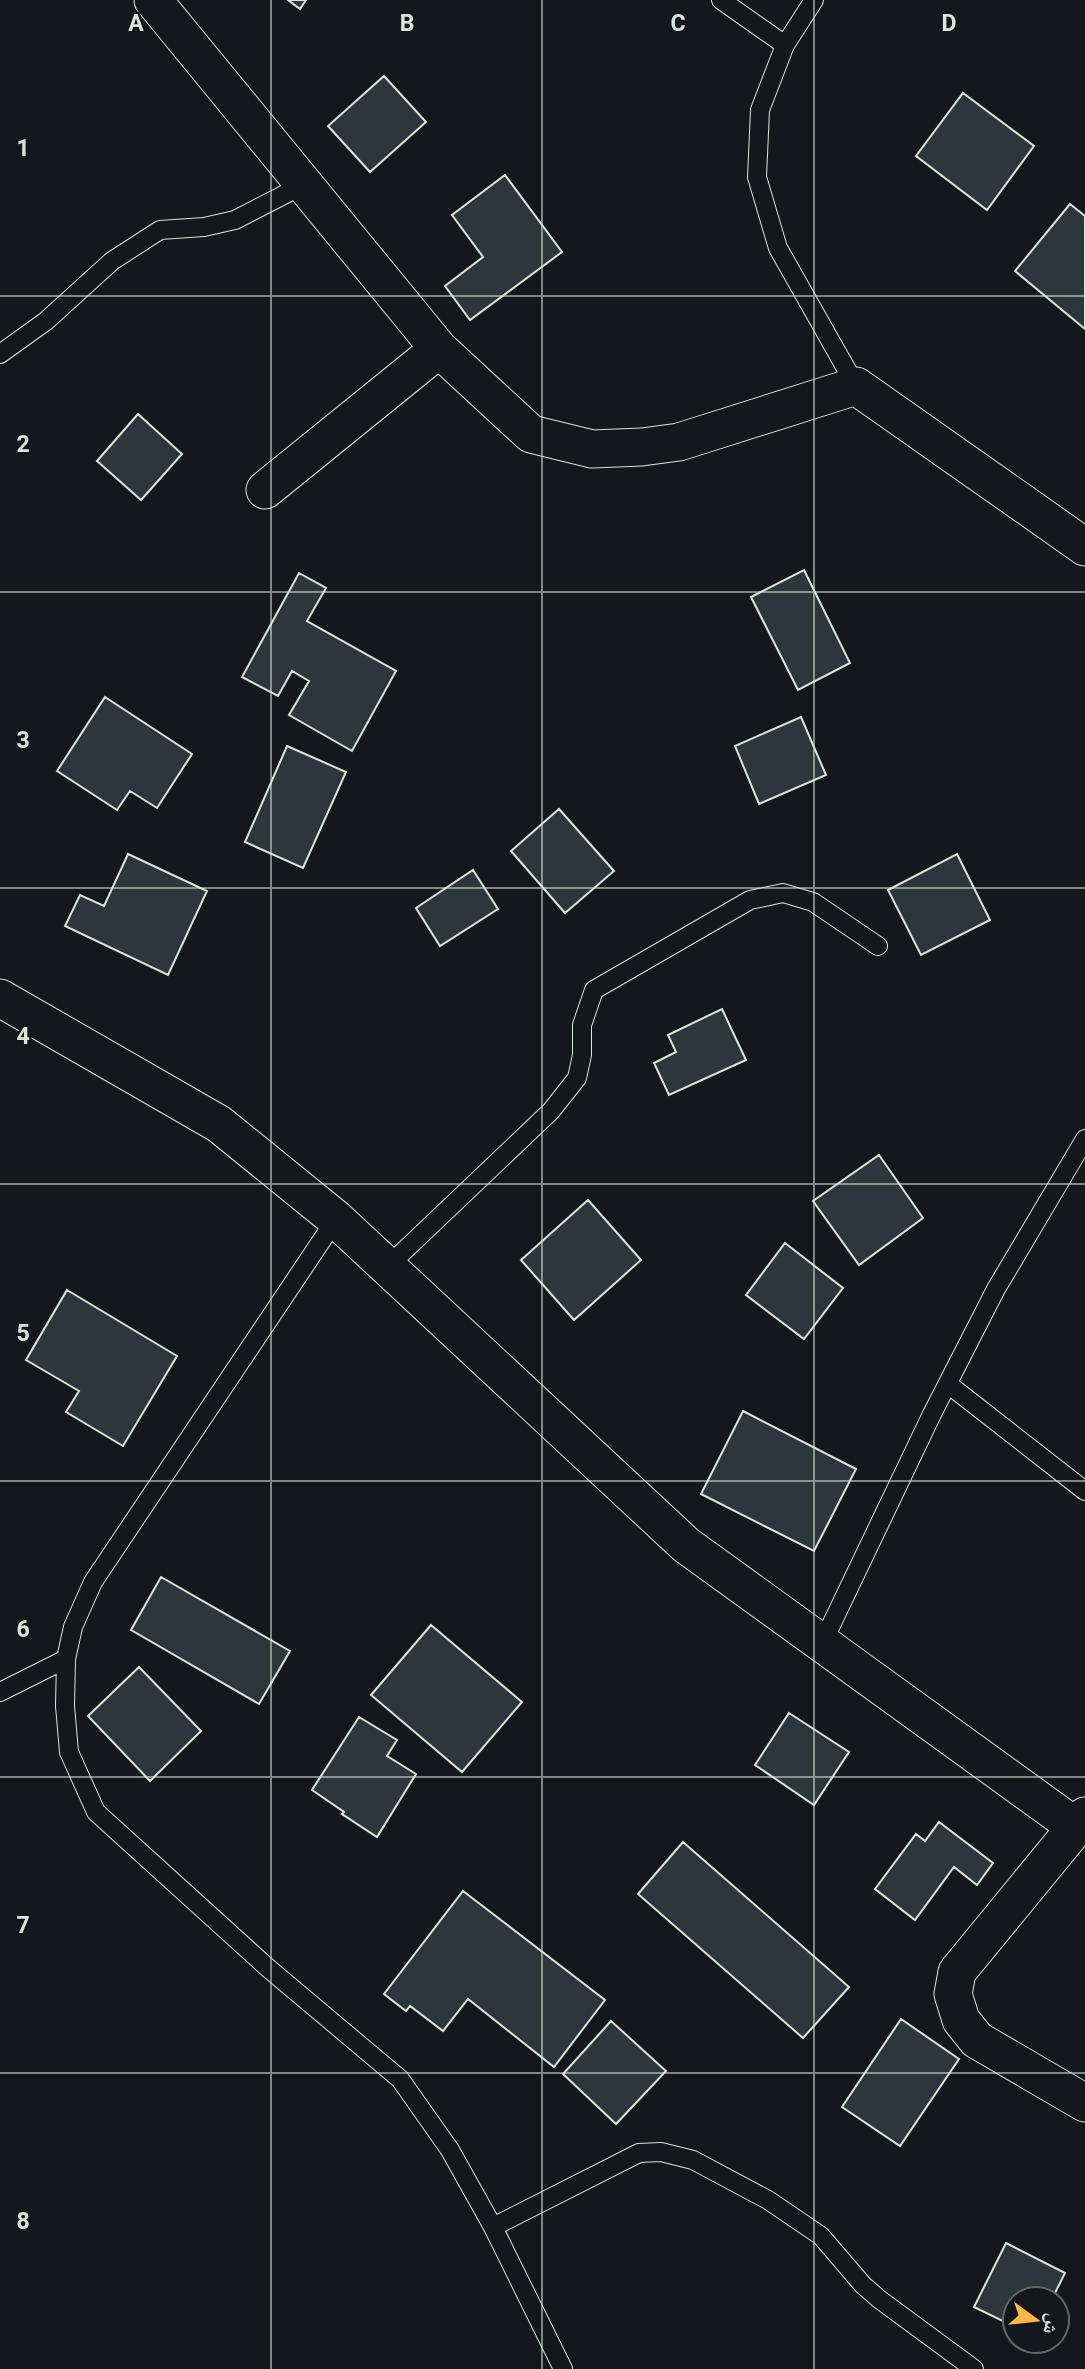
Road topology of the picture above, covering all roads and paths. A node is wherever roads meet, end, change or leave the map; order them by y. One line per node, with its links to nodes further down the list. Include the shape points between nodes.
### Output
1 (153, 0): 5 (street)
2 (721, 0): 4 (lane)
3 (814, 0): 4 (lane)
4 (785, 45): 8 (lane, via 760,110 757,177 778,248)
5 (303, 184): 6 (street); 7 (lane, via 235,220 160,230 112,261 46,321)
6 (439, 349): 8 (street, via 531,434 592,449 679,442); 9 (street)
7 (0, 354)
8 (856, 386): 10 (street)
9 (265, 490)
10 (1085, 547)
11 (878, 946): 15 (lane, via 813,902 783,892 750,900 594,990 582,1025 577,1078 551,1111)
12 (0, 998): 14 (street, via 219,1124)
13 (1085, 1139): 16 (lane, via 996,1289)
14 (335, 1219): 15 (street); 19 (lane, via 93,1582 73,1627)
15 (387, 1267): 18 (street, via 686,1545)
16 (948, 1384): 17 (lane); 18 (lane)
17 (1085, 1492)
18 (822, 1644): 21 (street)
19 (66, 1659): 20 (lane); 23 (lane, via 69,1752 96,1812 268,1968 400,2079 450,2150)
20 (0, 1692)
21 (1080, 1821): 22 (street, via 957,1972 953,1994 961,2020 977,2040)
22 (1085, 2103)
23 (493, 2227): 24 (lane); 25 (lane, via 639,2153 661,2152 693,2160 768,2200 821,2236 863,2286)
24 (563, 2369)
25 (974, 2369)

